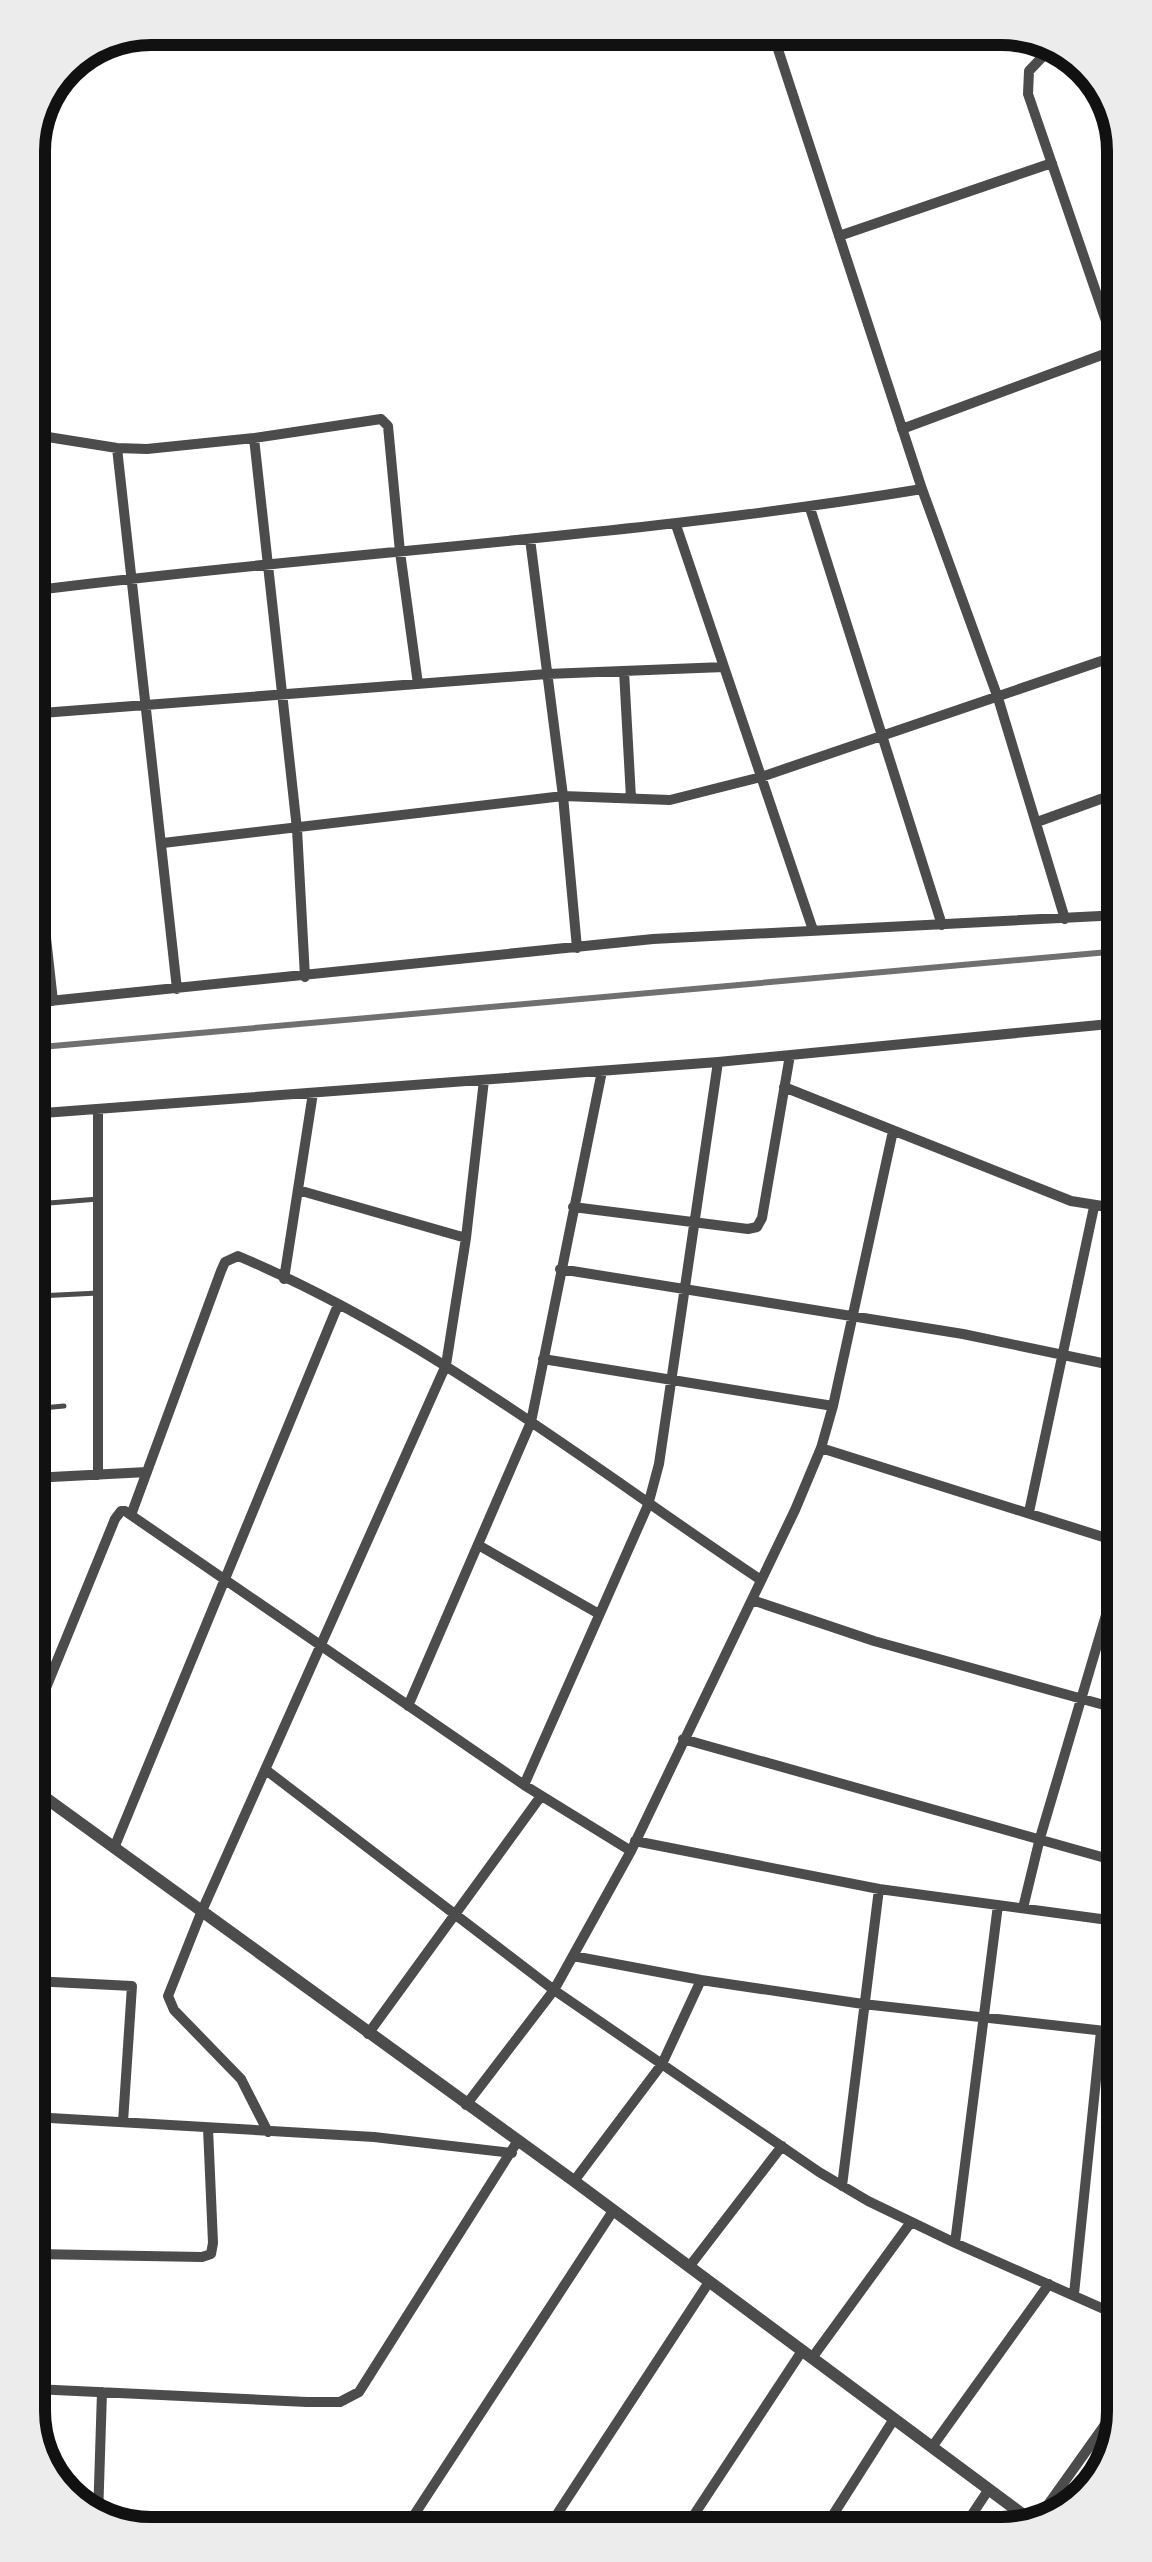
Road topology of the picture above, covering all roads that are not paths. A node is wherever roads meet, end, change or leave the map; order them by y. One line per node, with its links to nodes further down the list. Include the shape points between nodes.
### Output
1 (777, 45): 4 (street)
2 (1044, 55): 3 (street, via 1026,82)
3 (1052, 163): 4 (street); 5 (street)
4 (839, 236): 7 (street)
5 (1107, 320)
6 (1107, 356): 7 (street)
7 (902, 430): 11 (street)
8 (45, 437): 10 (street)
9 (254, 438): 10 (street); 15 (street, via 385,421); 16 (street)
10 (118, 448): 17 (street)
11 (922, 490): 12 (street); 25 (street)
12 (810, 508): 13 (street); 28 (street)
13 (676, 525): 14 (street); 20 (street)
14 (530, 539): 15 (street); 22 (street)
15 (400, 552): 16 (street); 23 (street)
16 (268, 566): 17 (street); 24 (street)
17 (130, 578): 18 (street); 26 (street)
18 (45, 589)
19 (1107, 659): 25 (street)
20 (724, 667): 21 (street); 29 (street)
21 (624, 671): 22 (street); 32 (street)
22 (547, 674): 23 (street); 30 (street)
23 (418, 684): 24 (street)
24 (282, 694): 26 (street); 34 (street)
25 (998, 698): 28 (street); 33 (street)
26 (148, 705): 27 (street); 35 (street)
27 (45, 713)
28 (883, 737): 29 (street); 38 (street)
29 (761, 777): 32 (street, via 670,800); 40 (street)
30 (563, 796): 32 (street); 34 (street); 41 (street)
31 (1107, 797): 33 (street)
32 (631, 798)
33 (1037, 822): 37 (street)
34 (297, 829): 35 (street); 42 (street)
35 (163, 843): 43 (street)
36 (1107, 916): 37 (street)
37 (1065, 919): 38 (street)
38 (942, 925): 40 (street)
39 (45, 929): 44 (street)
40 (812, 930): 41 (street)
41 (577, 948): 42 (street)
42 (305, 976): 43 (street)
43 (176, 989): 44 (street)
44 (53, 1001): 45 (street)
45 (45, 1002)
46 (1107, 1024): 47 (street)
47 (790, 1055): 48 (street); 51 (street)
48 (718, 1062): 49 (street); 62 (street)
49 (602, 1071): 50 (street); 59 (street)
50 (484, 1080): 52 (street); 63 (street)
51 (784, 1087): 55 (street); 62 (street, via 760,1223 748,1229)
52 (313, 1093): 53 (street); 56 (street)
53 (98, 1109): 54 (street); 57 (street)
54 (45, 1113)
55 (894, 1131): 60 (street); 70 (street)
56 (298, 1190): 63 (street); 65 (street)
57 (98, 1198): 58 (lane); 67 (street)
58 (45, 1203)
59 (573, 1206): 62 (street); 64 (street)
60 (1094, 1207): 61 (street); 71 (street)
61 (1107, 1208)
62 (694, 1222): 66 (street)
63 (466, 1238): 74 (street)
64 (560, 1269): 66 (street); 72 (street)
65 (284, 1278): 69 (street); 81 (street, via 238,1256 225,1262)
66 (684, 1290): 70 (street); 75 (street)
67 (98, 1293): 68 (lane); 82 (street)
68 (45, 1296)
69 (338, 1305): 74 (street); 90 (street)
70 (852, 1315): 71 (street); 77 (street)
71 (1064, 1354): 73 (street); 85 (street)
72 (544, 1359): 75 (street); 79 (street)
73 (1107, 1364)
74 (446, 1365): 79 (street); 94 (street)
75 (673, 1381): 77 (street); 84 (street)
76 (64, 1406): 78 (lane)
77 (833, 1406): 80 (street)
78 (45, 1408)
79 (531, 1422): 84 (street); 88 (street)
80 (821, 1448): 85 (street); 89 (street)
81 (147, 1472): 82 (street); 86 (street)
82 (98, 1475): 83 (street)
83 (45, 1477)
84 (648, 1505): 89 (street); 93 (street)
85 (1028, 1512): 87 (street)
86 (131, 1515): 90 (street); 95 (street, via 121,1511 115,1519)
87 (1107, 1538)
88 (480, 1546): 93 (street); 97 (street)
89 (761, 1580): 91 (street)
90 (226, 1581): 94 (street); 106 (street)
91 (752, 1600): 96 (street); 99 (street)
92 (1107, 1610): 96 (street)
93 (600, 1614): 101 (street)
94 (321, 1647): 97 (street); 100 (street)
95 (45, 1690)
96 (1080, 1698): 98 (street); 104 (street)
97 (408, 1706): 101 (street)
98 (1107, 1706)
99 (683, 1739): 104 (street); 105 (street)
100 (266, 1770): 111 (street); 112 (street)
101 (524, 1785): 102 (street)
102 (541, 1796): 105 (street); 112 (street)
103 (45, 1798): 106 (street)
104 (1040, 1838): 107 (street); 110 (street)
105 (633, 1846): 108 (street); 114 (street)
106 (114, 1848): 111 (street)
107 (1107, 1857)
108 (879, 1889): 109 (street); 118 (street)
109 (998, 1905): 110 (street); 119 (street)
110 (1024, 1908): 113 (street)
111 (201, 1913): 122 (street); 128 (street, via 169,2002 240,2079)
112 (456, 1916): 117 (street); 122 (street)
113 (1107, 1920)
114 (572, 1956): 115 (street); 117 (street)
115 (701, 1980): 118 (street); 123 (street)
116 (45, 1982): 126 (street, via 132,1986)
117 (554, 1990): 123 (street); 124 (street)
118 (863, 2004): 119 (street); 132 (street)
119 (982, 2018): 120 (street); 135 (street)
120 (1101, 2031): 121 (street); 140 (street)
121 (1107, 2032)
122 (368, 2034): 124 (street)
123 (662, 2064): 129 (street); 131 (street)
124 (466, 2105): 130 (street)
125 (45, 2118): 126 (street)
126 (123, 2122): 127 (street)
127 (208, 2128): 128 (street); 136 (street, via 211,2254)
128 (268, 2132): 130 (street)
129 (782, 2146): 132 (street); 137 (street)
130 (514, 2147): 131 (street); 144 (street, via 349,2400)
131 (574, 2181): 133 (street)
132 (842, 2186): 134 (street)
133 (613, 2210): 137 (street); 152 (street)
134 (911, 2222): 135 (street); 142 (street)
135 (955, 2243): 139 (street)
136 (45, 2254)
137 (689, 2266): 138 (street)
138 (709, 2282): 142 (street); 153 (street)
139 (1049, 2284): 140 (street); 147 (street)
140 (1074, 2294): 141 (street)
141 (1107, 2310)
142 (807, 2354): 145 (street); 154 (street)
143 (45, 2389): 144 (street)
144 (102, 2392): 149 (street)
145 (894, 2419): 147 (street); 155 (street)
146 (1106, 2425): 150 (street)
147 (932, 2447): 148 (street)
148 (988, 2489): 151 (street); 156 (street)
149 (98, 2503)
150 (1053, 2503)
151 (1022, 2514)
152 (414, 2517)
153 (555, 2517)
154 (693, 2517)
155 (832, 2517)
156 (970, 2517)

